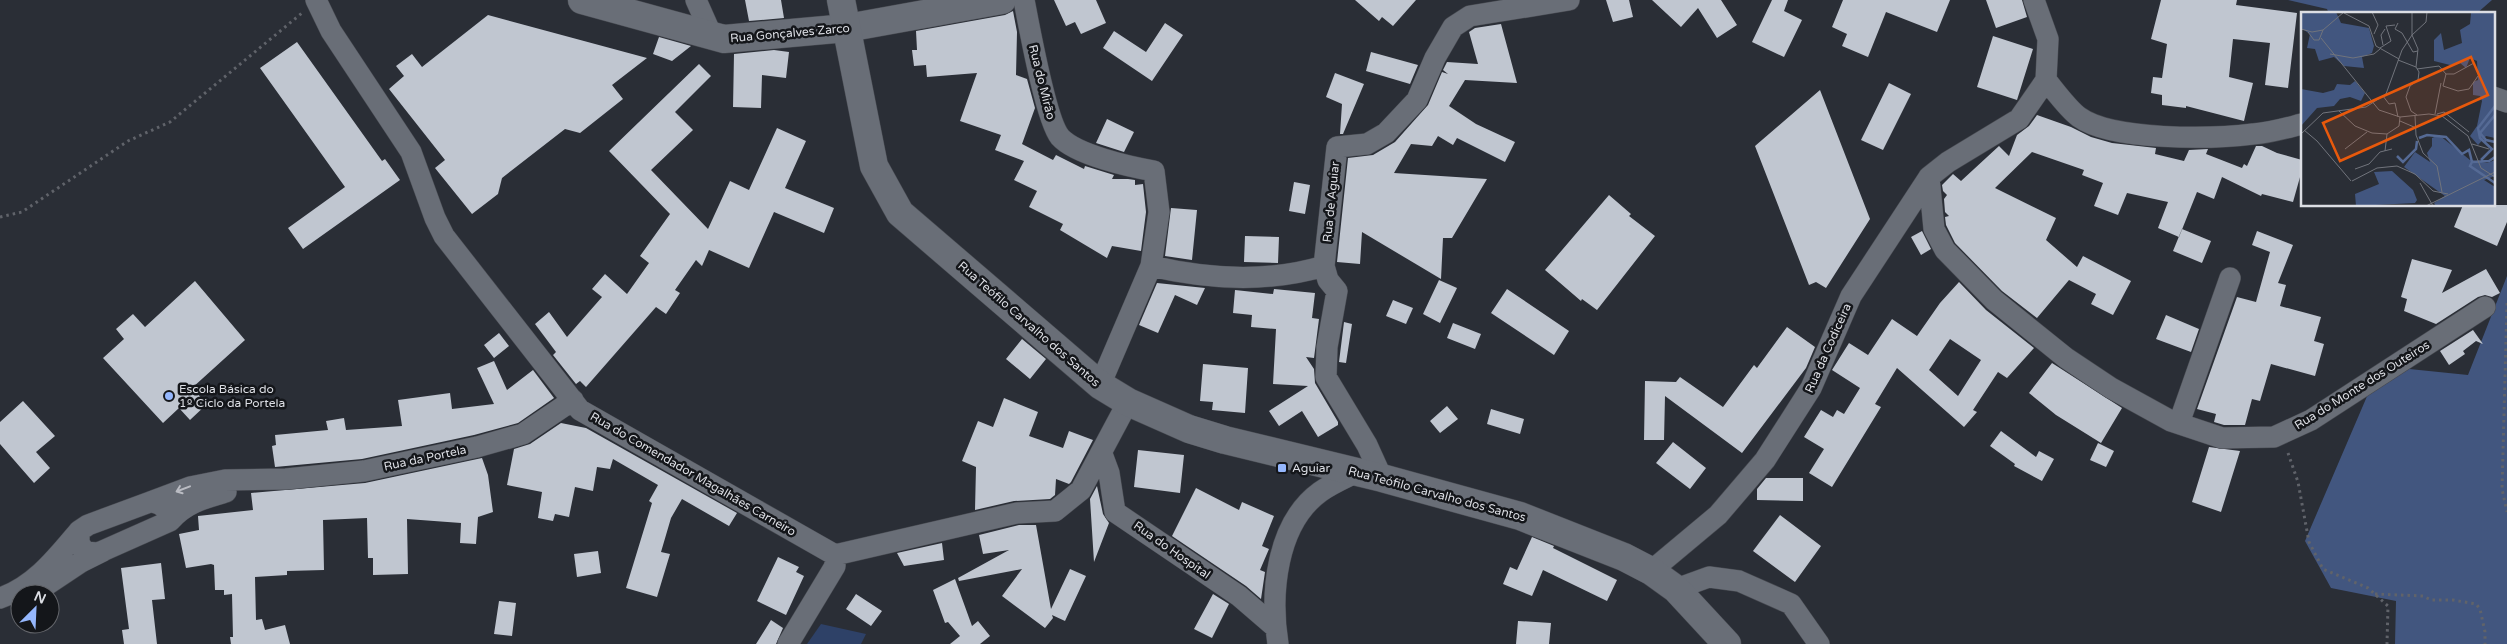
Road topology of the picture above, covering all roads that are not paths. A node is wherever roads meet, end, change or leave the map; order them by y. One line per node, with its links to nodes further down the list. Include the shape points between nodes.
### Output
1 (582, 0): 10 (main road, Rua Gonçalves Zarco)
2 (696, 0): 10 (street)
3 (841, 0): 9 (main road, Rua Teófilo Carvalho dos Santos)
4 (1002, 0): 9 (main road, Rua Gonçalves Zarco)
5 (1024, 0): 16 (street, Rua do Mirão, via 1050,120 1061,138 1087,153 1154,171 1159,212)
6 (1569, 0): 17 (street, Rua de Aguiar, via 1470,16 1454,27 1435,58 1417,100 1386,133 1367,144 1336,148)
7 (2034, 0): 11 (street, via 2048,39)
8 (316, 1): 21 (street, Rua do Comendador Magalhães Carneiro, via 331,31 411,152 444,236)
9 (847, 28): 10 (main road, Rua Gonçalves Zarco, via 724,39); 20 (main road, Rua Teófilo Carvalho dos Santos, via 874,166 900,213)
10 (712, 36)
11 (2046, 80): 14 (street, via 2079,117 2099,126 2123,131 2216,137 2254,134); 15 (street, via 2018,119)
12 (2494, 98): 13 (street)
13 (2507, 102)
14 (2301, 124)
15 (1929, 177): 23 (street, Rua do Monte dos Outeiros, via 1934,229 1945,250 1963,271 2066,358 2111,388); 32 (street, Rua da Codiceira, via 1851,296 1811,388 1765,460 1718,515)
16 (1151, 266): 17 (street, via 1223,278 1308,271); 20 (street, Rua do Mirão)
17 (1324, 266): 25 (street, via 1328,280 1337,291 1327,348 1326,377 1368,445)
18 (2230, 278): 23 (street)
19 (2485, 307): 23 (street, Rua do Monte dos Outeiros, via 2311,420 2274,437 2222,438)
20 (1100, 386): 22 (main road, Rua Teófilo Carvalho dos Santos)
21 (573, 400): 26 (street, Rua da Portela, via 523,434 477,447 364,471); 31 (street, Rua do Comendador Magalhães Carneiro, via 580,410)
22 (1128, 402): 24 (street); 25 (main road, Rua Teófilo Carvalho dos Santos, via 1189,429 1225,440)
23 (2180, 423)
24 (1102, 454): 31 (street, via 1080,490 1056,511 1017,513); 36 (street, Rua do Hospital, via 1109,473 1115,512 1239,596)
25 (1370, 475): 32 (main road, Rua Teófilo Carvalho dos Santos, via 1520,516 1624,556); 36 (street, via 1320,492 1300,511 1287,533 1278,574)
26 (265, 480): 27 (street, Rua da Portela, one-way to 27, via 225,480 190,486); 28 (street, Rua da Portela, via 201,499 183,508)
27 (150, 502): 28 (street, via 159,503 167,510); 29 (street, Rua da Portela)
28 (170, 521): 30 (street, Rua da Portela)
29 (80, 531): 30 (street, Rua da Portela, via 79,543 85,552 98,553); 35 (street, Rua da Portela, via 24,587)
30 (111, 548): 33 (street, Rua da Portela, via 81,562)
31 (835, 555): 37 (street, via 835,566)
32 (1651, 571): 34 (main road, Rua Teófilo Carvalho dos Santos)
33 (49, 584)
34 (1676, 589): 38 (main road, Rua Teófilo Carvalho dos Santos); 39 (street, via 1709,577 1739,581 1791,604)
35 (0, 598)
36 (1277, 636)
37 (788, 644)
38 (1727, 644)
39 (1819, 644)

